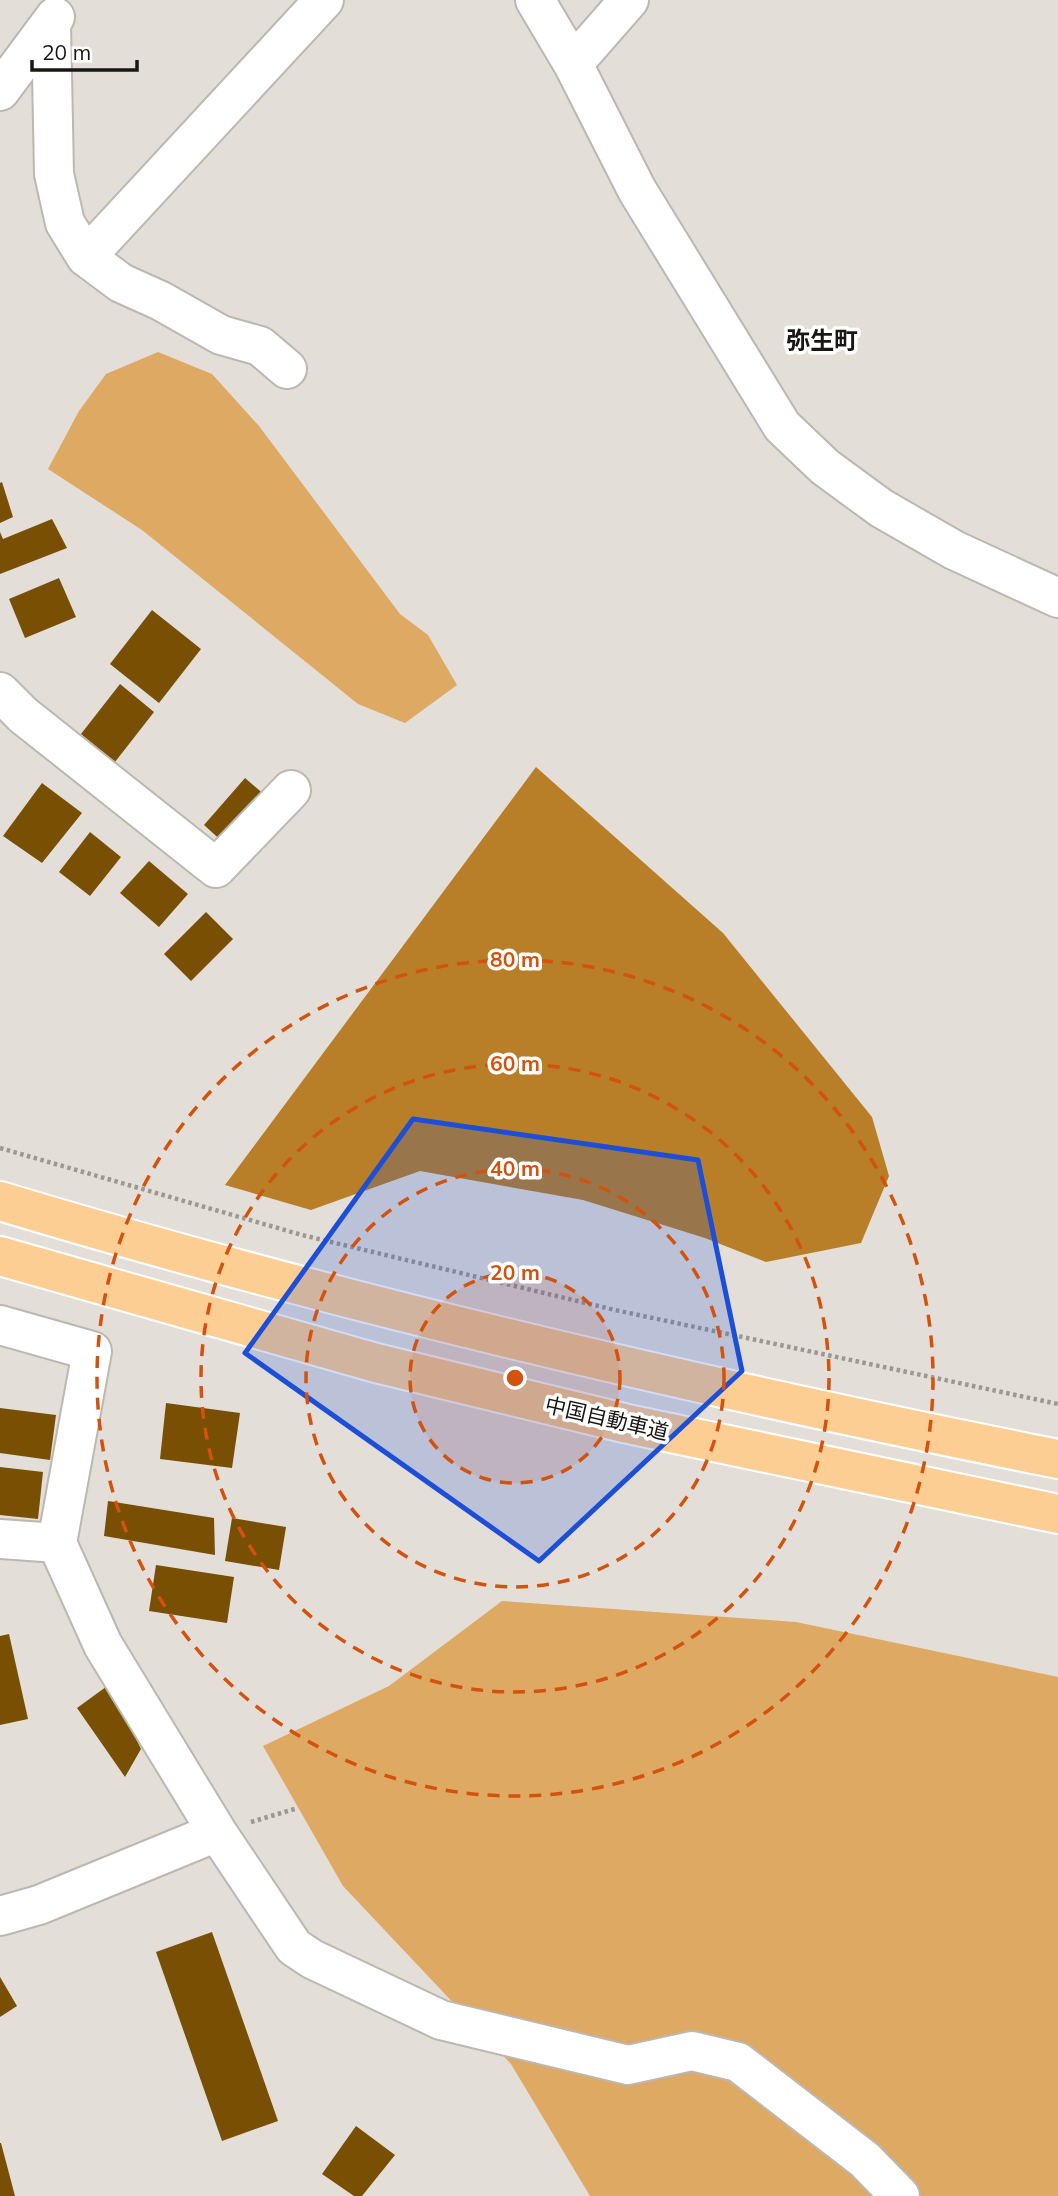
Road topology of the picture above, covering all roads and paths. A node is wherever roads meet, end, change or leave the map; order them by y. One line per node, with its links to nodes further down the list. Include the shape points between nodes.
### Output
1 (324, 0): 7 (street)
2 (535, 0): 5 (street)
3 (629, 0): 5 (street)
4 (58, 11): 6 (street); 7 (street, via 54,174 65,223)
5 (573, 64): 9 (street, via 637,190 782,426 825,467 881,508 954,550)
6 (0, 91)
7 (86, 257): 8 (street, via 121,283 221,335 260,346)
8 (287, 369)
9 (1058, 598)
10 (0, 692): 11 (street, via 216,868)
11 (291, 790)
12 (0, 1149): 16 (path, via 316,1238 615,1310)
13 (0, 1201): 17 (highway, via 395,1312 662,1376)
14 (0, 1255): 18 (highway, 中国自動車道, via 376,1363 628,1424)
15 (0, 1325): 20 (street, via 92,1351)
16 (1058, 1404)
17 (1058, 1459)
18 (1058, 1514)
19 (0, 1539): 20 (street)
20 (57, 1543): 22 (street, via 103,1645)
21 (298, 1808): 22 (path)
22 (217, 1832): 23 (street, via 39,1905); 24 (street, via 294,1947 312,1959 441,2020 467,2027 628,2065 692,2051 738,2062 865,2160)
23 (0, 1916)
24 (900, 2196)

